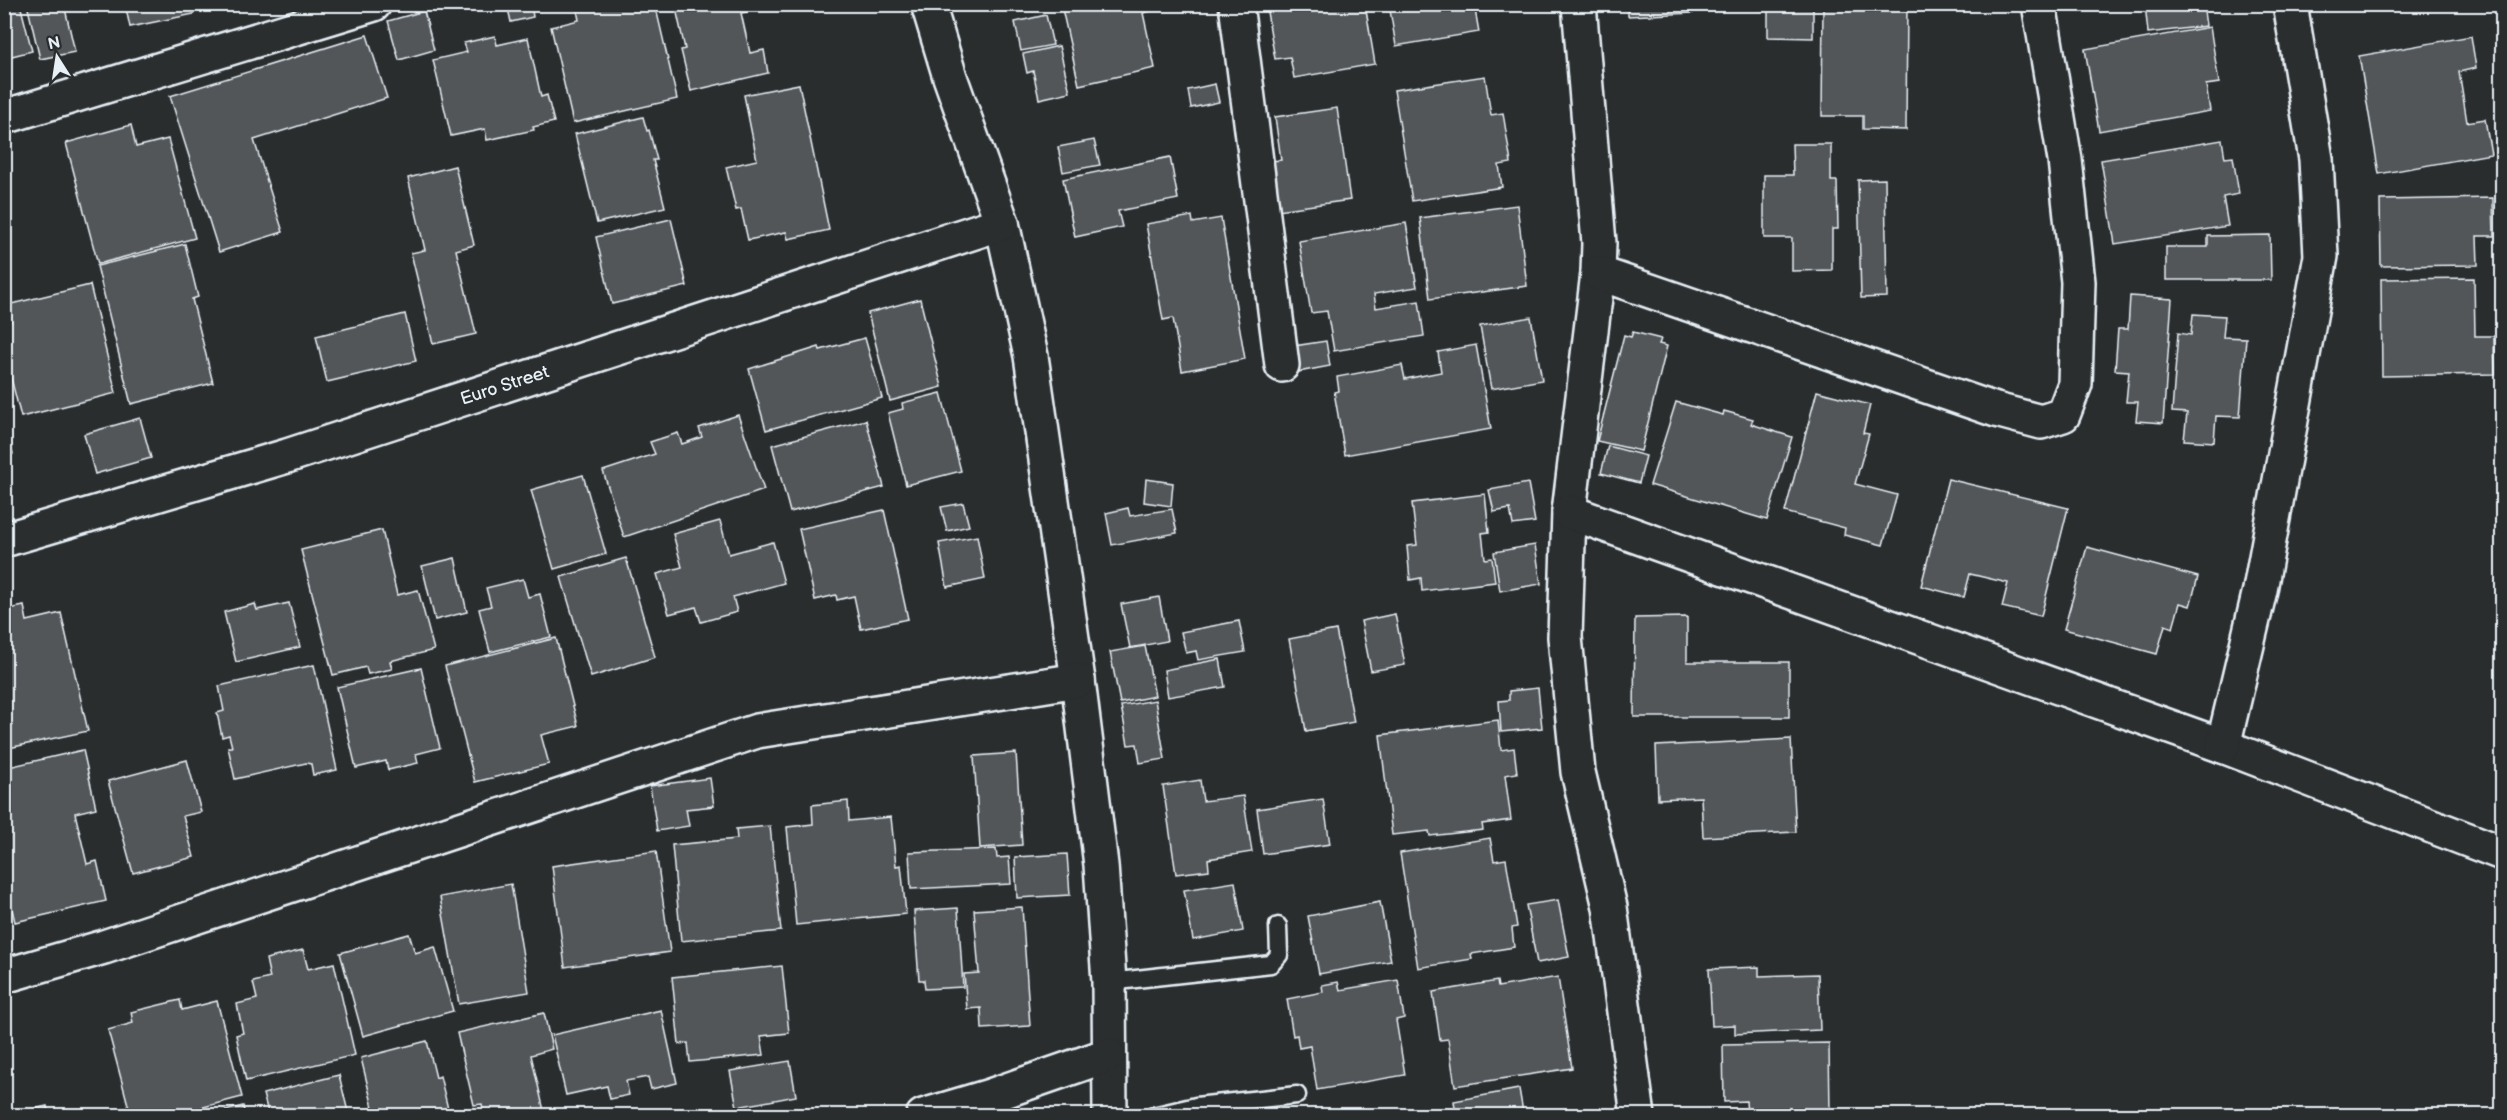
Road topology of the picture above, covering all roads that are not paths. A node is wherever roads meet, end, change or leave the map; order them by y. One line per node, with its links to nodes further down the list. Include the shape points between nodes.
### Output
1 (374, 4): 7 (street)
2 (928, 4): 8 (street)
3 (1236, 4): 10 (street)
4 (1579, 4): 9 (street, via 1599,243)
5 (2039, 4): 9 (street, via 2065,160 2078,282 2075,384 2062,415 2041,422 1996,410)
6 (2290, 4): 14 (street, via 2316,159 2321,256 2260,590)
7 (4, 117)
8 (1002, 224): 12 (street, Euro Street, via 287,456); 13 (street, via 1031,356)
9 (1598, 273): 11 (street)
10 (1282, 365)
11 (1569, 512): 14 (street); 24 (street, via 1565,637 1578,772 1610,907)
12 (4, 540)
13 (1077, 680): 17 (street, via 757,731 104,947); 18 (street, via 1101,865)
14 (2223, 746): 15 (street)
15 (2502, 853)
16 (1278, 926): 18 (lane, via 1279,955 1271,964)
17 (4, 976)
18 (1109, 982): 19 (street)
19 (1108, 1055): 21 (street); 22 (street)
20 (1297, 1095): 23 (lane, via 1196,1106)
21 (923, 1116)
22 (1110, 1116)
23 (1153, 1116)
24 (1638, 1116)

